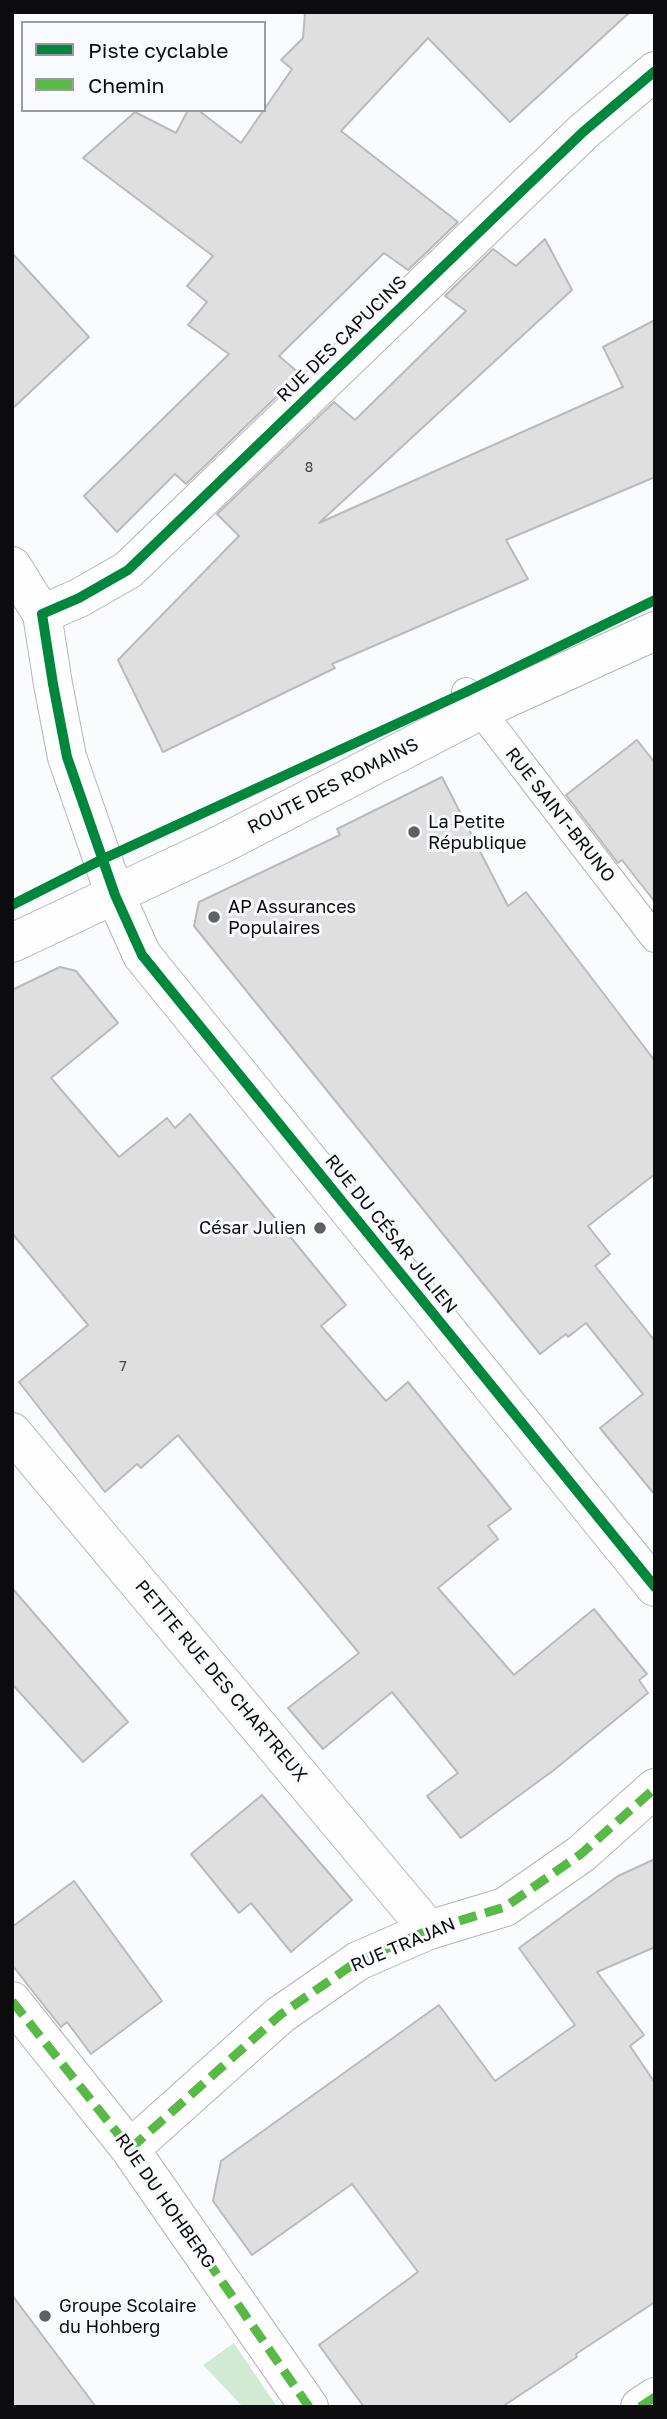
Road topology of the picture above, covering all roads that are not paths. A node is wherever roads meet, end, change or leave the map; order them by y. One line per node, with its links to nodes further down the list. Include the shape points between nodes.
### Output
1 (655, 71): 3 (street, RUE DES CAPUCINS, via 583,132 128,570)
2 (12, 566): 3 (street)
3 (42, 614): 6 (street, RUE DU CÉSAR JULIEN, via 68,757)
4 (655, 631): 5 (street, ROUTE DES ROMAINS)
5 (472, 701): 6 (street, ROUTE DES ROMAINS, via 220,845); 7 (lane, RUE SAINT-BRUNO)
6 (115, 895): 8 (street, ROUTE DES ROMAINS); 10 (street, RUE DU CÉSAR JULIEN, via 142,955)
7 (655, 938)
8 (12, 943)
9 (12, 1432): 12 (street, PETITE RUE DES CHARTREUX)
10 (655, 1587)
11 (655, 1788): 12 (street, RUE TRAJAN, via 581,1854 505,1907)
12 (429, 1930): 14 (street, RUE TRAJAN, via 358,1961 280,2015)
13 (12, 2001): 14 (street, RUE DU HOHBERG)
14 (130, 2149): 16 (street, RUE DU HOHBERG)
15 (655, 2397): 17 (street)
16 (309, 2407)
17 (640, 2407)

